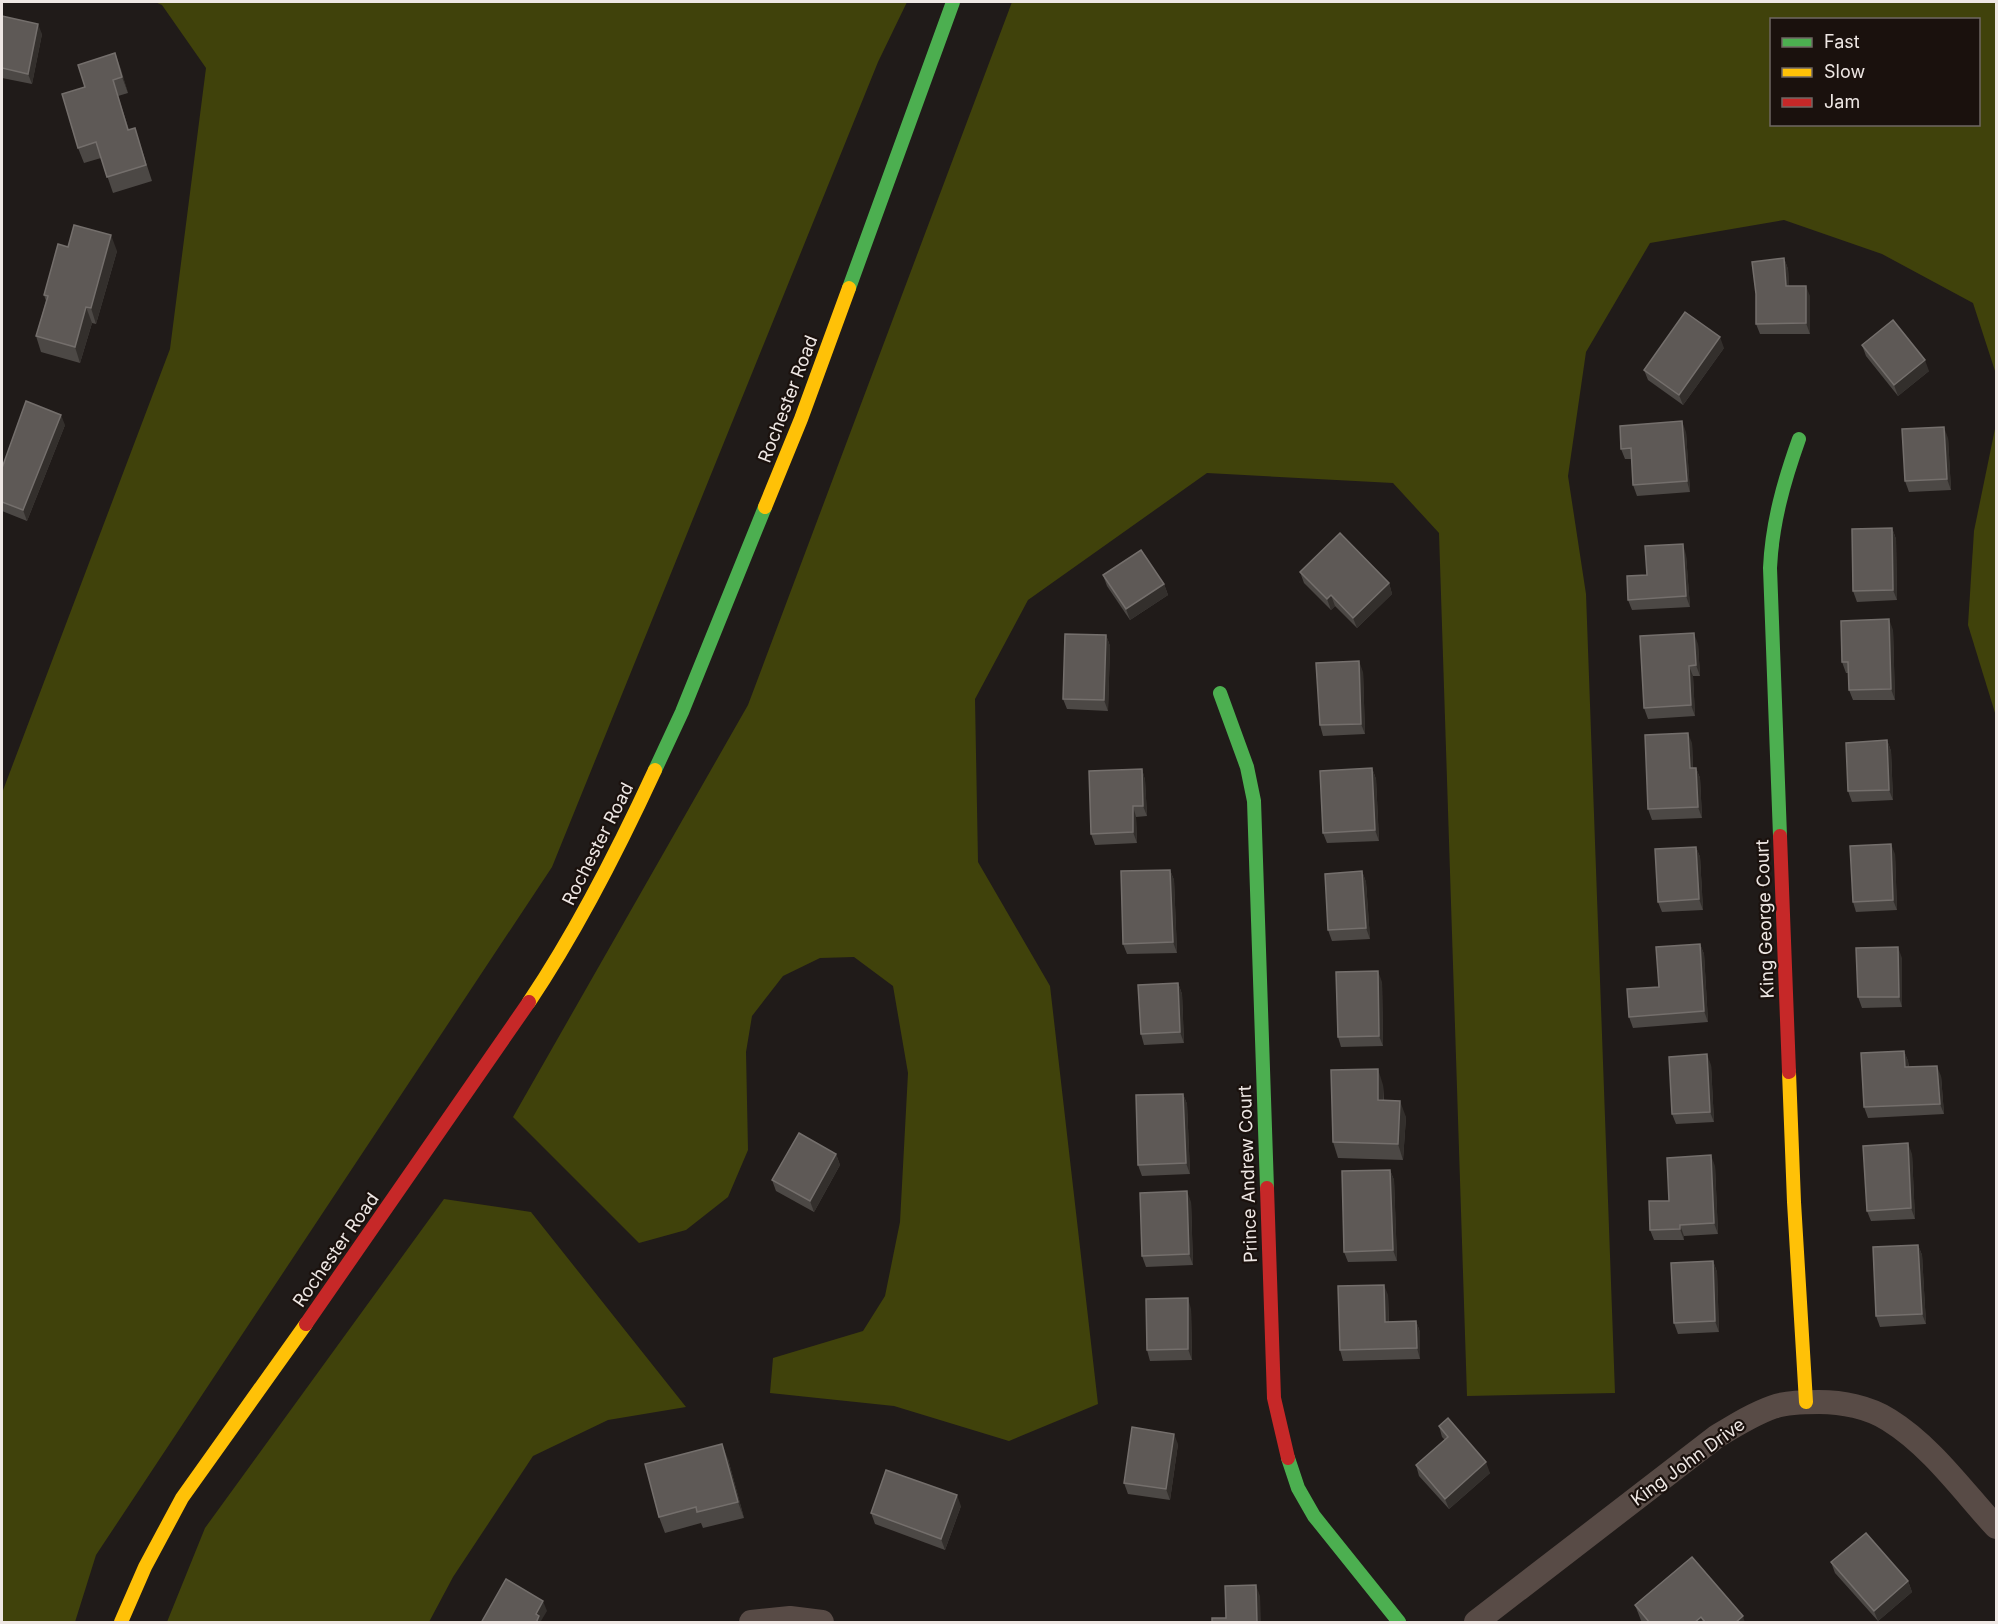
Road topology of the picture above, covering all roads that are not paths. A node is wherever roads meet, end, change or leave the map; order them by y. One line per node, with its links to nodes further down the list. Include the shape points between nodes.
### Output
1 (952, 2): 6 (street, Rochester Road, via 801,419 682,712 633,818 562,953 501,1045 182,1498)
2 (1799, 439): 4 (street, King George Court, via 1775,518 1770,568 1794,1202)
3 (1220, 693): 9 (street, Prince Andrew Court, via 1247,767 1254,801 1274,1398 1298,1488 1314,1516)
4 (1806, 1402): 5 (street, King John Drive, via 1861,1407 1888,1419 1922,1445); 10 (street, King John Drive, via 1775,1406 1716,1437)
5 (1996, 1527)
6 (121, 1623)
7 (751, 1623): 8 (street, via 790,1618)
8 (822, 1623)
9 (1399, 1623)
10 (1476, 1623)

